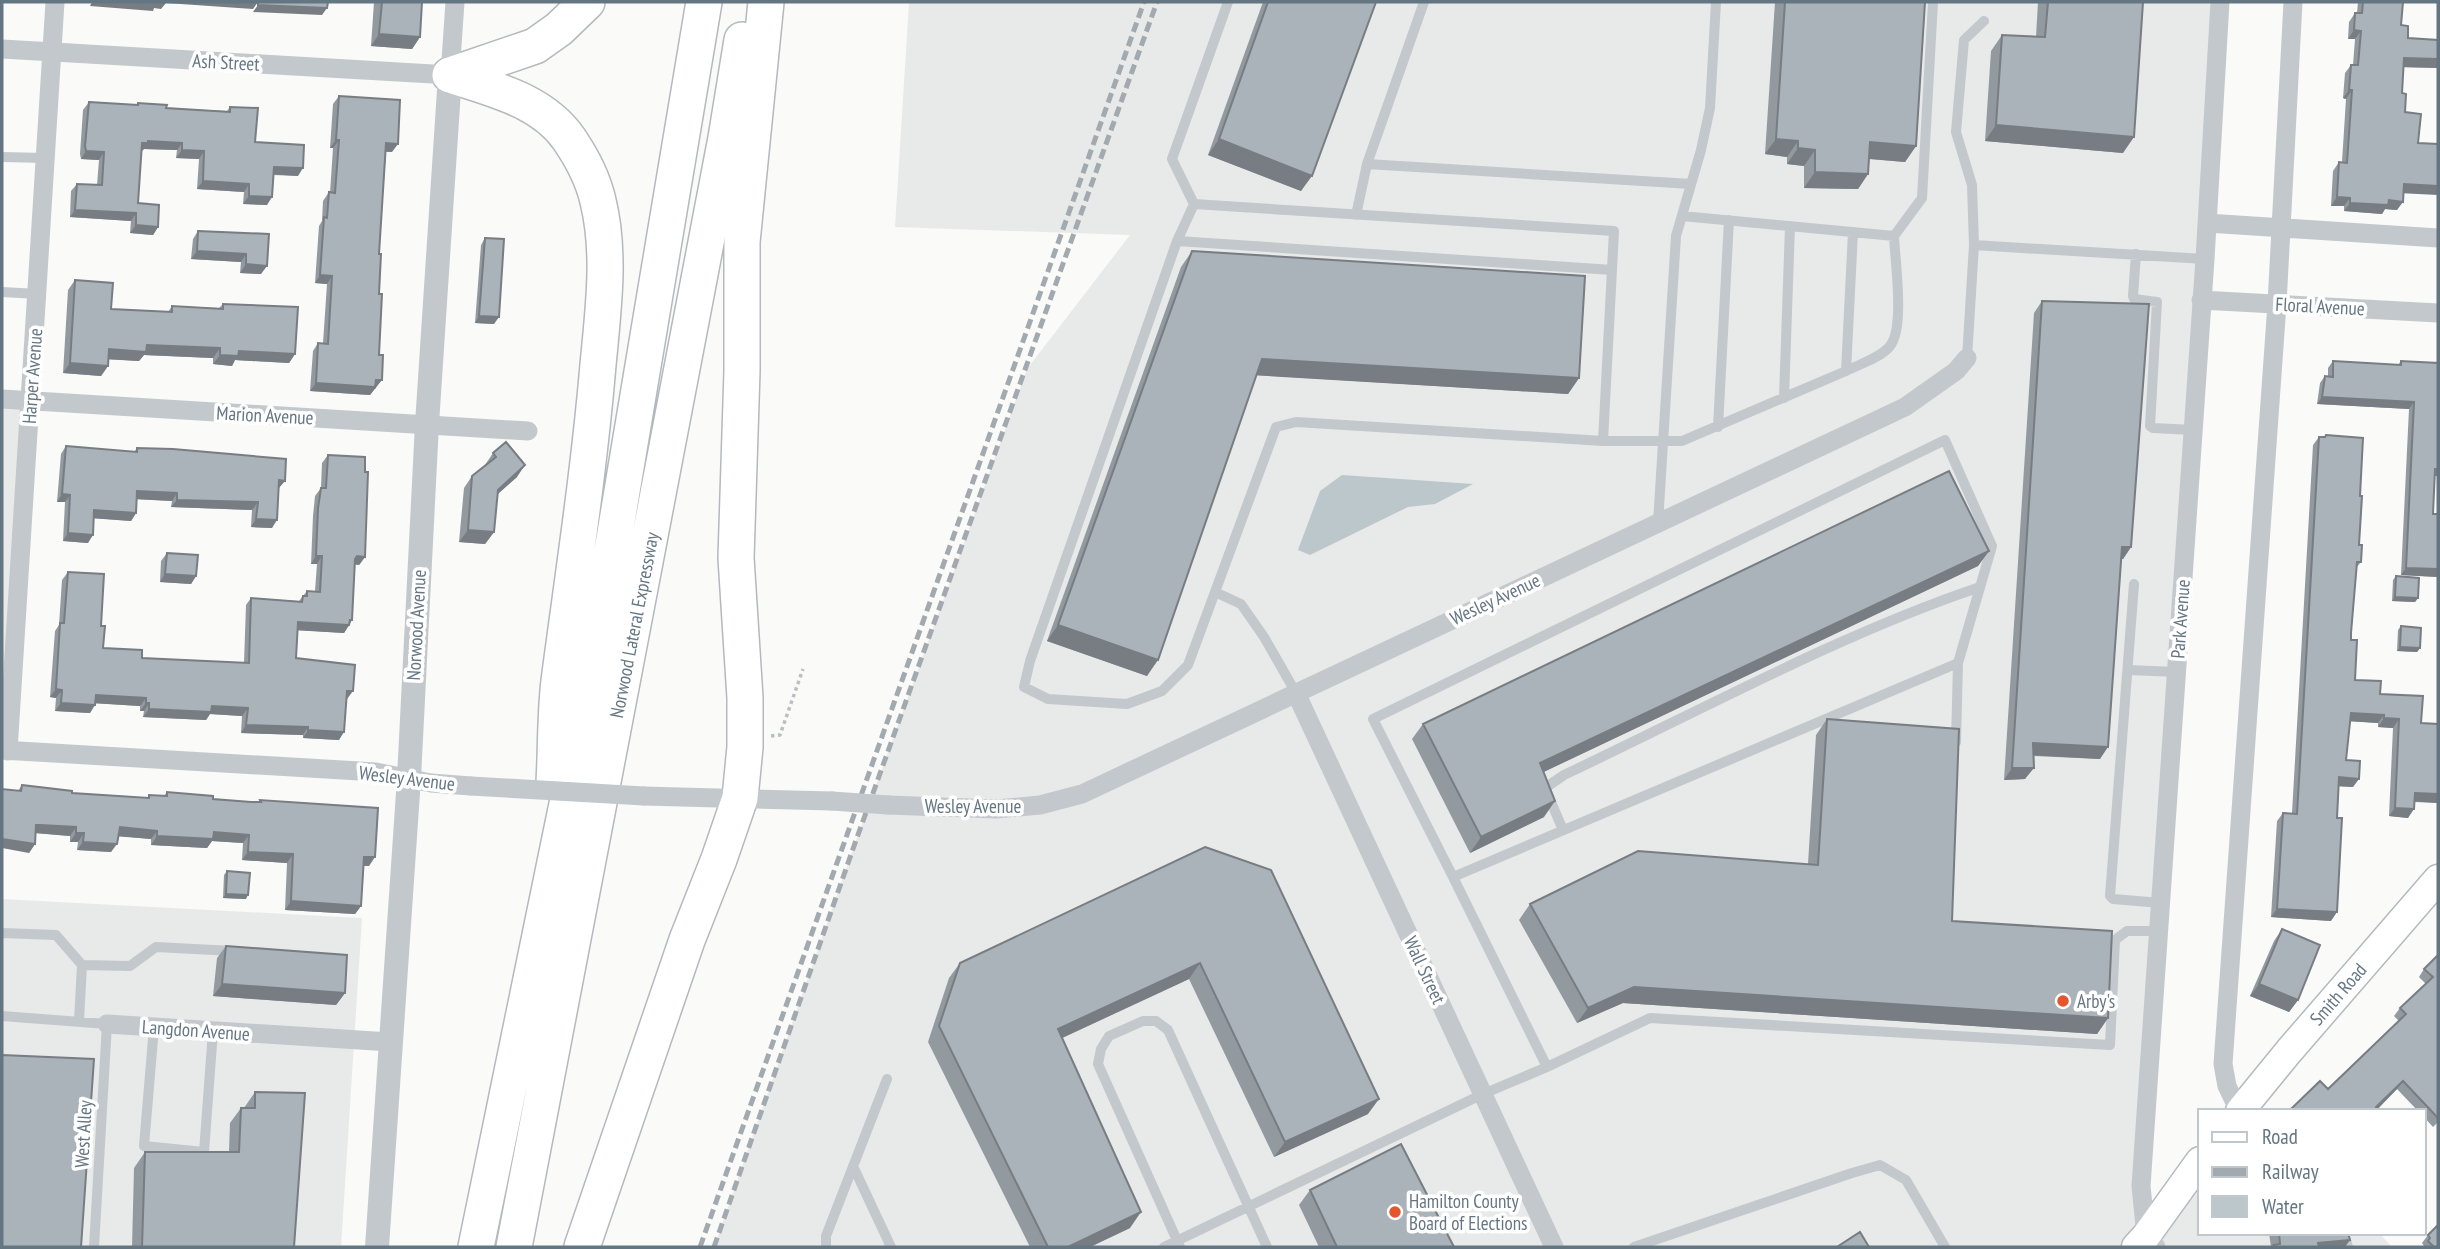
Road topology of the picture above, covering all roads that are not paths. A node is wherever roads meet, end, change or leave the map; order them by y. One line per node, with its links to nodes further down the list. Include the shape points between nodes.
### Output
1 (55, 2): 15 (street, Harper Avenue)
2 (455, 2): 16 (street, Norwood Avenue)
3 (587, 2): 16 (highway, via 535,46)
4 (704, 2): 67 (highway, Norwood Lateral Expressway, via 581,736)
5 (748, 2): 94 (highway, Norwood Lateral Expressway)
6 (766, 2): 63 (highway, via 742,242 736,558 745,698)
7 (1228, 2): 21 (lane, via 1172,159)
8 (1424, 2): 19 (lane)
9 (1716, 2): 20 (lane, via 1710,107)
10 (1933, 2): 29 (lane, via 1922,198)
11 (2220, 2): 25 (street, Park Avenue)
12 (2293, 2): 27 (street)
13 (1984, 21): 32 (lane, via 1964,40 1956,132 1972,185)
14 (2, 49): 15 (street, Ash Street)
15 (52, 52): 16 (street, Ash Street); 18 (street, Harper Avenue)
16 (450, 75): 46 (street, Norwood Avenue); 67 (highway, via 508,94 541,112 567,136 586,164 604,240 605,287 590,456 558,685)
17 (2, 157): 18 (lane)
18 (45, 158): 37 (street, Harper Avenue)
19 (1367, 164): 20 (lane); 22 (lane)
20 (1691, 184): 23 (lane)
21 (1194, 204): 22 (lane); 31 (lane)
22 (1356, 215): 35 (lane, via 1614,231)
23 (1682, 216): 24 (lane); 51 (lane, via 1676,236)
24 (1729, 220): 26 (lane); 47 (lane)
25 (2207, 223): 27 (street); 34 (street, Park Avenue)
26 (1790, 226): 28 (lane); 43 (lane)
27 (2282, 228): 30 (street); 39 (street)
28 (1853, 232): 29 (lane); 42 (lane)
29 (1894, 236): 42 (lane, via 1898,323 1894,335 1890,346)
30 (2438, 238)
31 (1177, 241): 35 (lane); 55 (lane, via 1024,687 1048,699 1127,704 1162,691 1188,665)
32 (1974, 245): 33 (lane); 41 (lane)
33 (2136, 254): 34 (lane); 48 (lane, via 2134,299 2157,302 2150,426)
34 (2205, 259): 38 (street, Park Avenue)
35 (1612, 270): 50 (lane)
36 (2, 292): 37 (lane)
37 (37, 294): 45 (street, Harper Avenue)
38 (2202, 300): 39 (street, Floral Avenue); 48 (street, Park Avenue)
39 (2277, 303): 40 (street, Floral Avenue); 84 (street, via 2223,1064 2227,1086)
40 (2438, 313)
41 (1968, 358): 52 (street, Wesley Avenue, via 1905,407)
42 (1846, 371): 43 (lane)
43 (1784, 398): 47 (lane)
44 (2, 399): 45 (street, Marion Avenue)
45 (31, 401): 46 (street, Marion Avenue); 60 (street, Harper Avenue)
46 (426, 425): 49 (street, Marion Avenue); 62 (street, Norwood Avenue)
47 (1718, 427): 51 (lane, via 1682,441)
48 (2193, 430): 58 (street, Park Avenue)
49 (528, 431)
50 (1602, 441): 51 (lane); 55 (lane, via 1296,422 1276,427)
51 (1663, 441): 52 (lane)
52 (1657, 523): 59 (street, Wesley Avenue)
53 (2134, 584): 57 (lane)
54 (1980, 587): 56 (lane); 64 (lane, via 1808,658 1564,775 1545,788); 65 (lane, via 1992,546 1945,440 1373,719)
55 (1215, 592): 59 (lane, via 1241,604)
56 (1958, 663): 61 (lane); 64 (lane)
57 (2127, 670): 58 (lane); 68 (lane, via 2110,896 2113,900)
58 (2177, 672): 68 (street, Park Avenue)
59 (1296, 693): 63 (street, Wesley Avenue, bridge, via 1071,797 1040,805 996,809); 83 (street, Wall Street)
60 (5, 751): 62 (street, Wesley Avenue, via 376,772)
61 (1955, 760)
62 (409, 778): 63 (street, Wesley Avenue, bridge, via 471,786); 80 (street, Norwood Avenue)
63 (740, 798): 95 (highway)
64 (1563, 830): 65 (lane)
65 (1453, 877): 81 (lane)
66 (2438, 879): 85 (main road, Smith Road)
67 (550, 887): 93 (highway, Norwood Lateral Expressway)
68 (2161, 902): 69 (street, Park Avenue)
69 (2159, 932): 72 (lane, via 2127,931); 90 (street, Park Avenue, via 2141,1186)
70 (2, 933): 74 (lane, via 56,935)
71 (2101, 939): 72 (lane)
72 (2115, 940): 81 (lane, via 2110,1045 1650,1018)
73 (251, 952): 74 (lane, via 156,947 130,966)
74 (82, 965): 76 (lane)
75 (2, 1016): 76 (lane, Langdon Avenue)
76 (79, 1021): 77 (lane, Langdon Avenue)
77 (107, 1024): 78 (street, Langdon Avenue); 91 (lane, West Alley)
78 (154, 1027): 79 (street, Langdon Avenue); 79 (lane, via 144,1146 204,1152)
79 (213, 1031): 80 (street, Langdon Avenue)
80 (390, 1042): 92 (street, Norwood Avenue)
81 (1547, 1067): 83 (lane)
82 (887, 1079): 87 (lane)
83 (1483, 1094): 88 (lane); 100 (street, Wall Street)
84 (2239, 1109)
85 (2242, 1109)
86 (2198, 1164): 90 (main road)
87 (853, 1166): 96 (lane); 97 (lane)
88 (1247, 1207): 89 (lane); 89 (lane, via 1168,1030 1156,1021 1143,1021 1120,1031 1109,1037 1098,1064); 99 (lane)
89 (1179, 1244): 98 (lane)
90 (2146, 1244)
91 (94, 1247)
92 (377, 1247)
93 (476, 1247)
94 (514, 1247)
95 (582, 1247)
96 (826, 1247)
97 (891, 1247)
98 (1164, 1247)
99 (1267, 1247)
100 (1554, 1247)
101 (1634, 1247): 102 (lane, via 1880,1165 1906,1180)
102 (1945, 1247)

